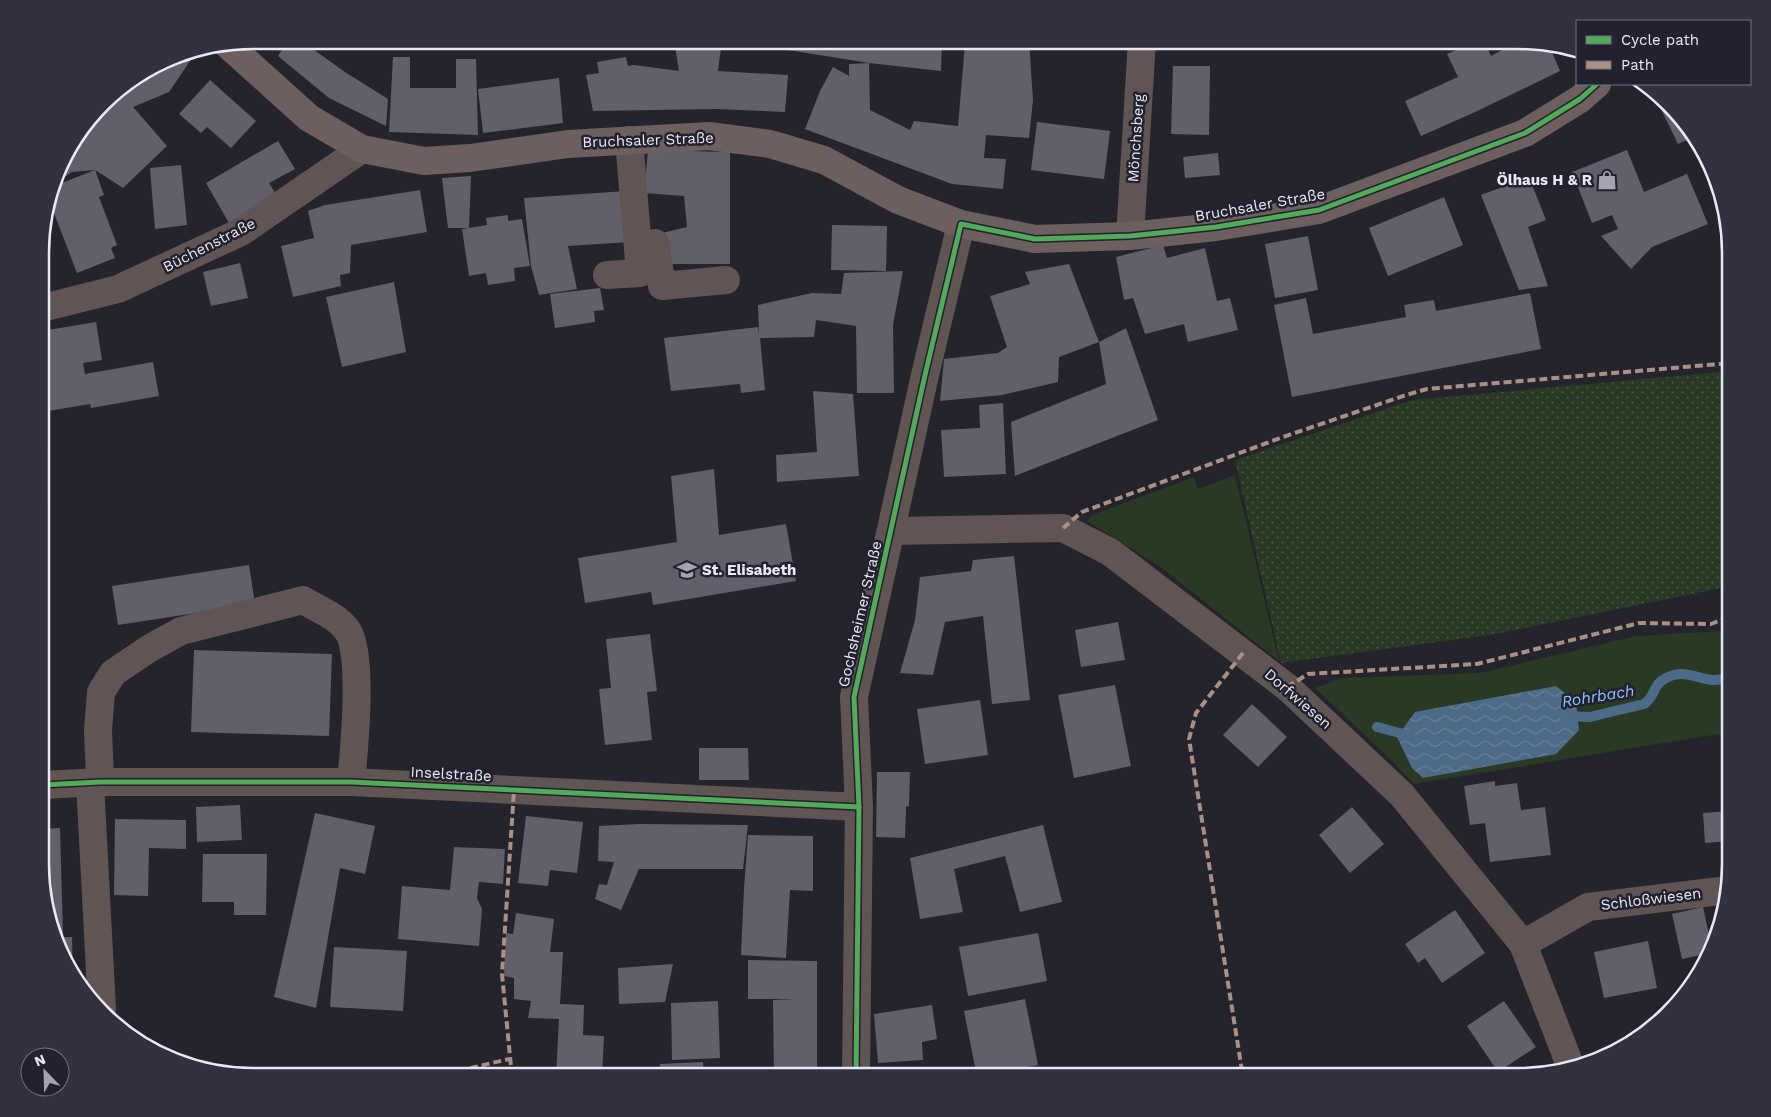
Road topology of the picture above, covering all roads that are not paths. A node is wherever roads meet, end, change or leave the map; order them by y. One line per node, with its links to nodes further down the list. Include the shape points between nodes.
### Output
1 (233, 49): 5 (main road, Bruchsaler Straße, via 309,118)
2 (1141, 49): 7 (street, Mönchsberg)
3 (1596, 85): 7 (main road, Bruchsaler Straße, via 1580,99 1524,133 1318,210 1216,227)
4 (628, 140): 5 (main road, Bruchsaler Straße, via 424,161); 6 (main road, Bruchsaler Straße, via 709,136 770,144 824,160 898,200); 8 (street)
5 (362, 149): 11 (street, Büchenstraße, via 241,232 118,289)
6 (961, 224): 7 (main road, Bruchsaler Straße, via 1035,239); 12 (street, Gochsheimer Straße)
7 (1130, 236)
8 (638, 246): 9 (street, via 640,272); 10 (street, via 655,243 662,286)
9 (607, 275)
10 (726, 280)
11 (49, 306)
12 (892, 531): 16 (street, Gochsheimer Straße, via 854,697); 18 (street, Dorfwiesen, via 1063,528 1110,552 1287,687 1402,795)
13 (95, 782): 14 (street, Inselstraße); 14 (street, via 101,692 113,672 181,631 303,600 349,631 356,658 355,741); 15 (street, Inselstraße); 19 (street)
14 (350, 782): 16 (street, Inselstraße)
15 (49, 785)
16 (859, 807): 21 (street, Gochsheimer Straße)
17 (1721, 891): 18 (street, Schloßwiesen, via 1588,907)
18 (1523, 944): 20 (street, Dorfwiesen)
19 (102, 1002)
20 (1569, 1062)
21 (856, 1068)

